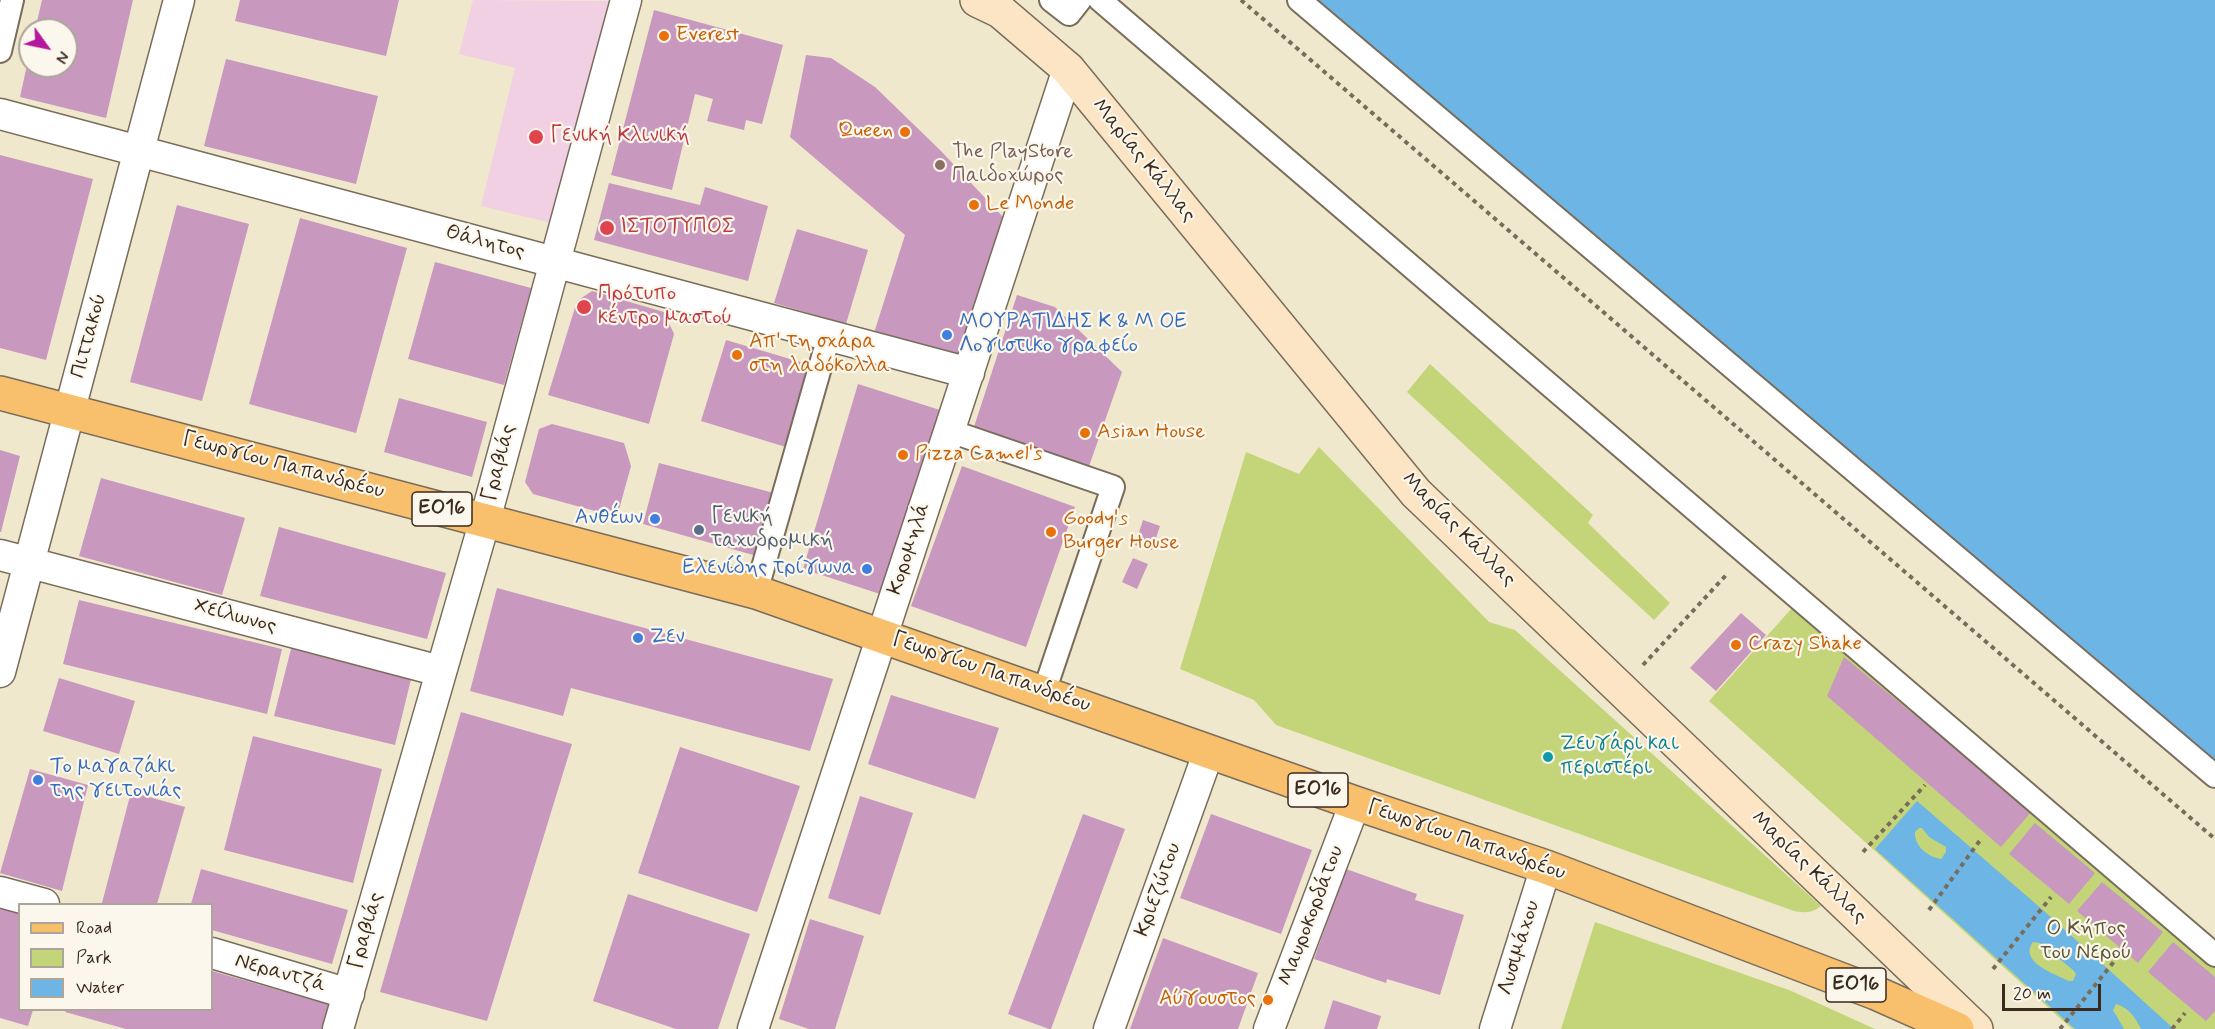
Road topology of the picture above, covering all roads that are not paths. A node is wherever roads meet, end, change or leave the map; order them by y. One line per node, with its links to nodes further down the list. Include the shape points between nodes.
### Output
1 (12, 0): 9 (street)
2 (179, 0): 12 (street, Πιττακού)
3 (626, 0): 13 (street, Γραβιάς)
4 (1051, 0): 5 (street, via 1069,14)
5 (1080, 0)
6 (1100, 0): 34 (street)
7 (1299, 0): 28 (street)
8 (995, 4): 10 (main road, Μαρίας Κάλλας)
9 (0, 51)
10 (1068, 69): 15 (street, Κορομηλά); 42 (main road, Μαρίας Κάλλας, via 1416,493)
11 (0, 114): 12 (street, Θάλητος)
12 (138, 150): 13 (street, Θάλητος); 17 (street, Πιττακού)
13 (555, 262): 14 (street, Θάλητος); 19 (street, Γραβιάς)
14 (830, 336): 15 (street, Θάλητος); 22 (street)
15 (969, 373): 18 (street, Κορομηλά)
16 (0, 393): 17 (main road, Γεωργίου Παπανδρέου / ΕΟ16)
17 (71, 410): 19 (main road, Γεωργίου Παπανδρέου / ΕΟ16); 21 (street, Πιττακού)
18 (950, 431): 23 (street, Κορομηλά); 26 (street, via 1113,488)
19 (485, 520): 22 (main road, Γεωργίου Παπανδρέου / ΕΟ16); 24 (street, Γραβιάς)
20 (0, 555): 21 (street, Χείλωνος)
21 (29, 562): 24 (street, Χείλωνος); 25 (street, Πιττακού)
22 (756, 592): 23 (main road, Γεωργίου Παπανδρέου / ΕΟ16)
23 (882, 635): 26 (main road, Γεωργίου Παπανδρέου / ΕΟ16); 37 (street, Κορομηλά)
24 (440, 671): 35 (street, Γραβιάς)
25 (0, 672)
26 (1044, 692): 27 (main road, Γεωργίου Παπανδρέου / ΕΟ16)
27 (1209, 751): 29 (main road, Γεωργίου Παπανδρέου / ΕΟ16); 38 (street, Κριεζώτου)
28 (2215, 776)
29 (1355, 803): 30 (main road, Γεωργίου Παπανδρέου / ΕΟ16); 39 (street, Μαυροκορδάτου)
30 (1546, 867): 40 (street, Λυσιμάχου); 41 (main road, Γεωργίου Παπανδρέου / ΕΟ16, via 1876,993)
31 (0, 891): 32 (street)
32 (41, 903)
33 (213, 953): 35 (street, Νεραντζά)
34 (2215, 955)
35 (349, 994): 36 (street, Γραβιάς)
36 (339, 1029)
37 (753, 1029)
38 (1109, 1029)
39 (1269, 1029)
40 (1495, 1029)
41 (1957, 1029)
42 (1976, 1029)

